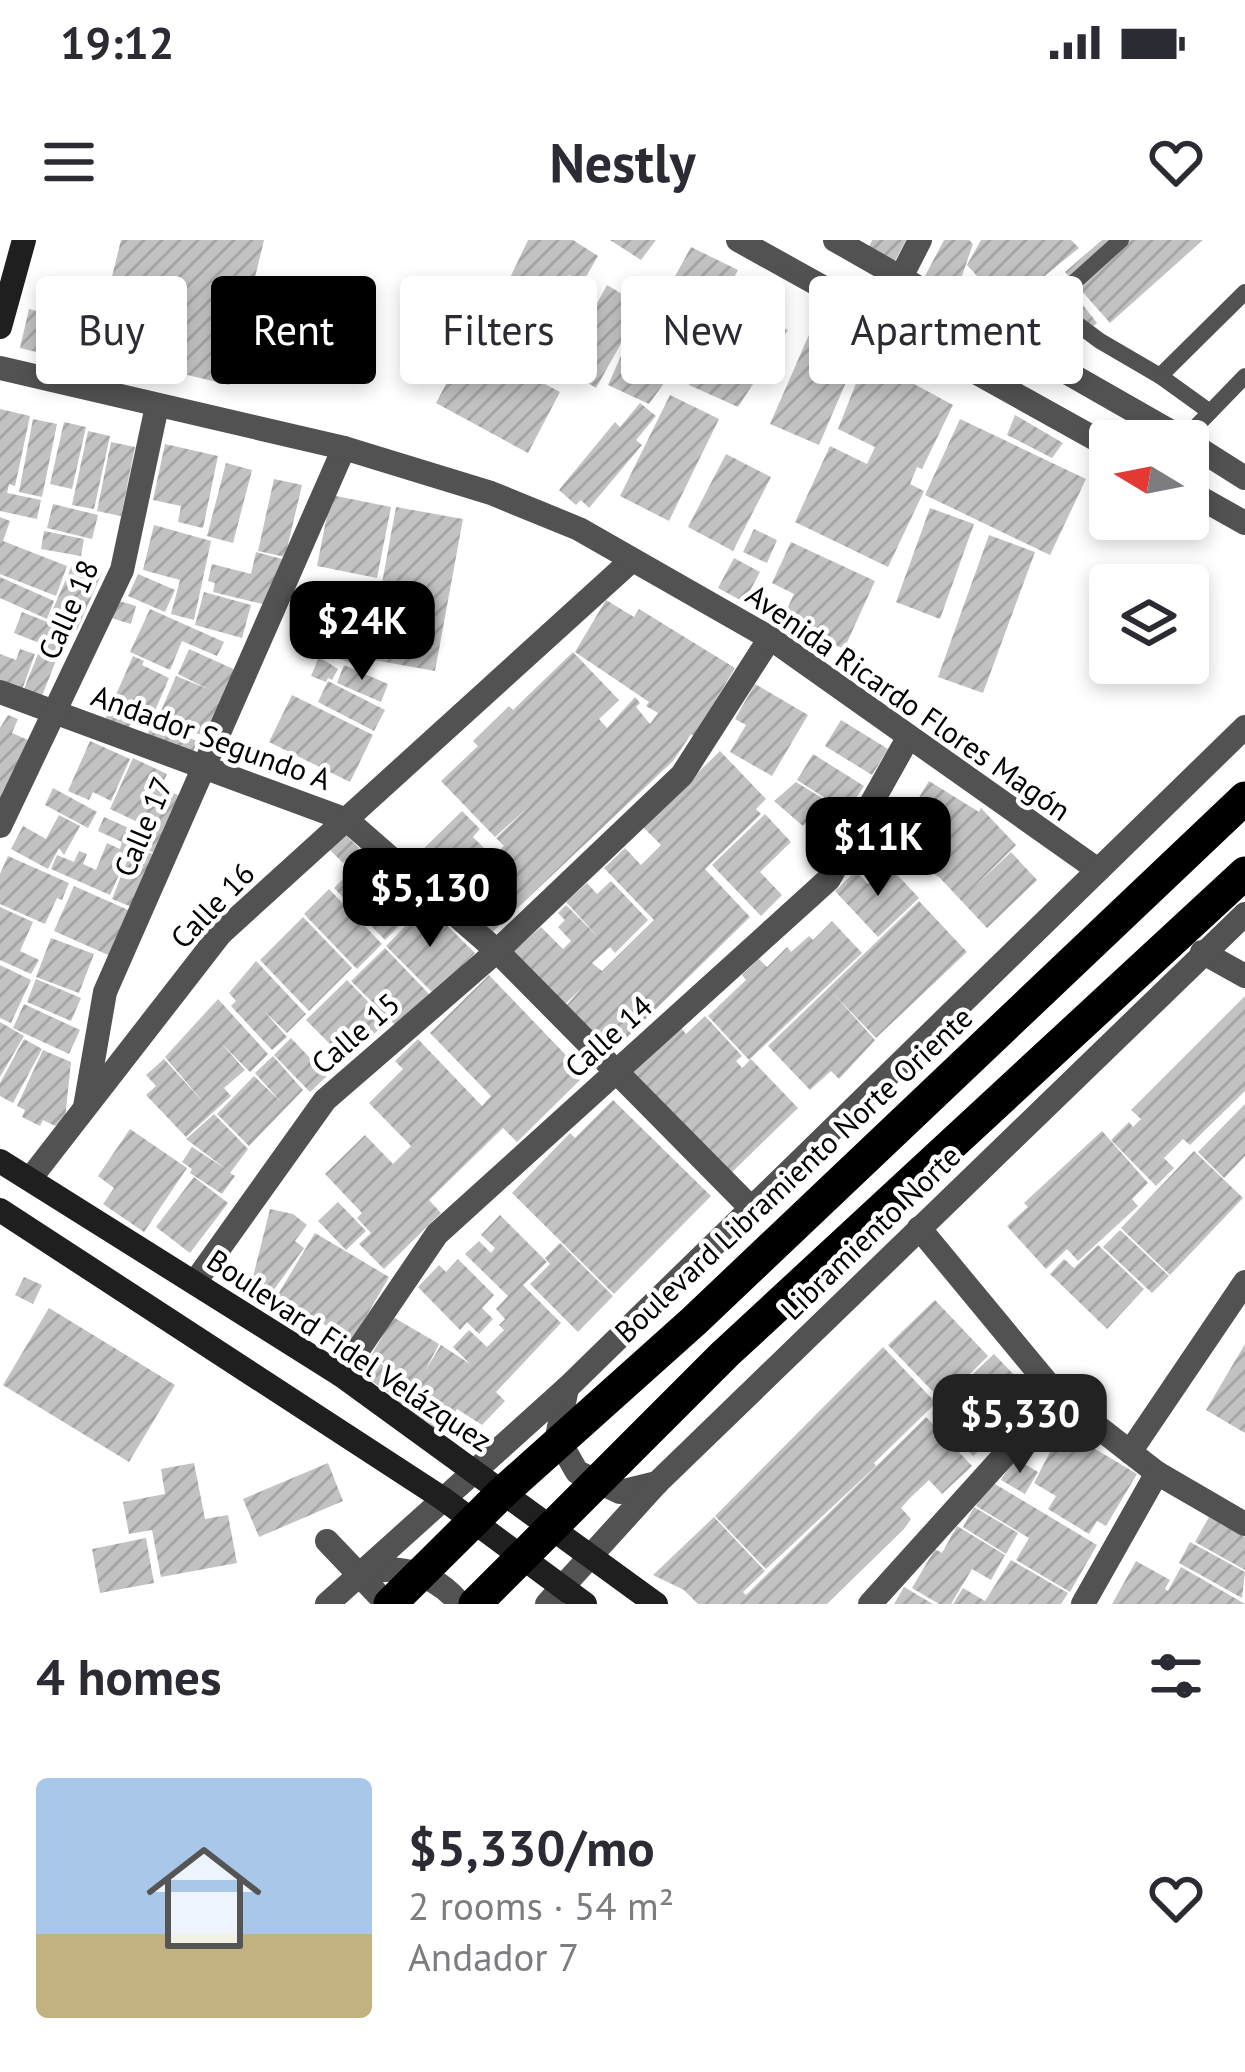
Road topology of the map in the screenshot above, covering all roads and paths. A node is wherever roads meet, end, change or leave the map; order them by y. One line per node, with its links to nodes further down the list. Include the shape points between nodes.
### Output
1 (24, 240): 10 (main road)
2 (835, 240): 6 (street)
3 (920, 240): 7 (street)
4 (1121, 240): 12 (lane, via 1050,304)
5 (740, 241): 8 (street)
6 (895, 276)
7 (902, 276)
8 (809, 278)
9 (1245, 292): 12 (lane)
10 (0, 328)
11 (0, 368): 16 (street, Avenida Ricardo Flores Magón)
12 (1160, 376): 17 (lane)
13 (1245, 376): 17 (lane)
14 (1083, 382): 18 (street)
15 (999, 384): 20 (street)
16 (157, 406): 21 (street, Avenida Ricardo Flores Magón); 29 (street, Calle 18, via 122,570)
17 (1210, 412): 19 (lane)
18 (1150, 420)
19 (1203, 420)
20 (1089, 435)
21 (344, 448): 26 (street, Avenida Ricardo Flores Magón, via 491,493); 32 (street, Calle 17)
22 (1209, 455): 23 (street)
23 (1245, 478)
24 (1209, 503): 25 (street)
25 (1245, 523)
26 (632, 560): 27 (street, Avenida Ricardo Flores Magón); 34 (street, Calle 16)
27 (770, 638): 31 (street, Avenida Ricardo Flores Magón); 39 (street, Calle 15, via 682,775)
28 (0, 692): 29 (street, Andador Segundo A)
29 (55, 712): 32 (street, Andador Segundo A); 35 (street, Calle 18)
30 (1245, 727): 36 (street)
31 (908, 738): 36 (street, Avenida Ricardo Flores Magón); 42 (street, Calle 14, via 829,879)
32 (204, 765): 34 (street, Andador Segundo A); 43 (street, Calle 17, via 105,992)
33 (1245, 798): 64 (highway, Boulevard Libramiento Norte Oriente)
34 (347, 820): 39 (street, Andador Segundo A); 43 (street, Calle 16, via 221,933)
35 (0, 826)
36 (1098, 870): 46 (street)
37 (1245, 873): 66 (highway, via 725,1354)
38 (1245, 914): 40 (street, Libramiento Norte)
39 (497, 951): 42 (street, Andador Segundo A); 49 (street, Calle 15, via 325,1100)
40 (1202, 952): 41 (street); 48 (street, Libramiento Norte)
41 (1245, 976)
42 (617, 1070): 46 (street, Andador Segundo A); 51 (street, Calle 14, via 436,1234)
43 (85, 1107): 45 (street, Calle 16)
44 (0, 1161): 45 (main road, Boulevard Fidel Velázquez)
45 (30, 1179): 49 (main road, Boulevard Fidel Velázquez)
46 (751, 1208): 52 (street)
47 (0, 1210): 58 (main road)
48 (920, 1228): 53 (street); 57 (street, Libramiento Norte)
49 (195, 1282): 51 (main road, Boulevard Fidel Velázquez)
50 (1245, 1282): 54 (street)
51 (341, 1375): 55 (main road, Boulevard Fidel Velázquez)
52 (567, 1388): 55 (street); 57 (street, via 557,1437 577,1472 620,1492)
53 (1058, 1396): 54 (street); 69 (street)
54 (1130, 1452): 56 (street)
55 (473, 1470): 58 (street); 61 (main road, Boulevard Fidel Velázquez)
56 (1157, 1473): 59 (street); 70 (street)
57 (657, 1483): 61 (street, Libramiento Norte)
58 (442, 1498): 62 (main road); 63 (street)
59 (1245, 1524)
60 (327, 1541): 64 (street)
61 (588, 1557): 62 (street, Libramiento Norte); 68 (main road, Boulevard Fidel Velázquez)
62 (555, 1597): 67 (main road)
63 (332, 1599): 65 (street, via 386,1568 420,1574)
64 (389, 1604)
65 (460, 1604)
66 (475, 1604)
67 (585, 1604)
68 (656, 1604)
69 (869, 1604)
70 (1083, 1604)

